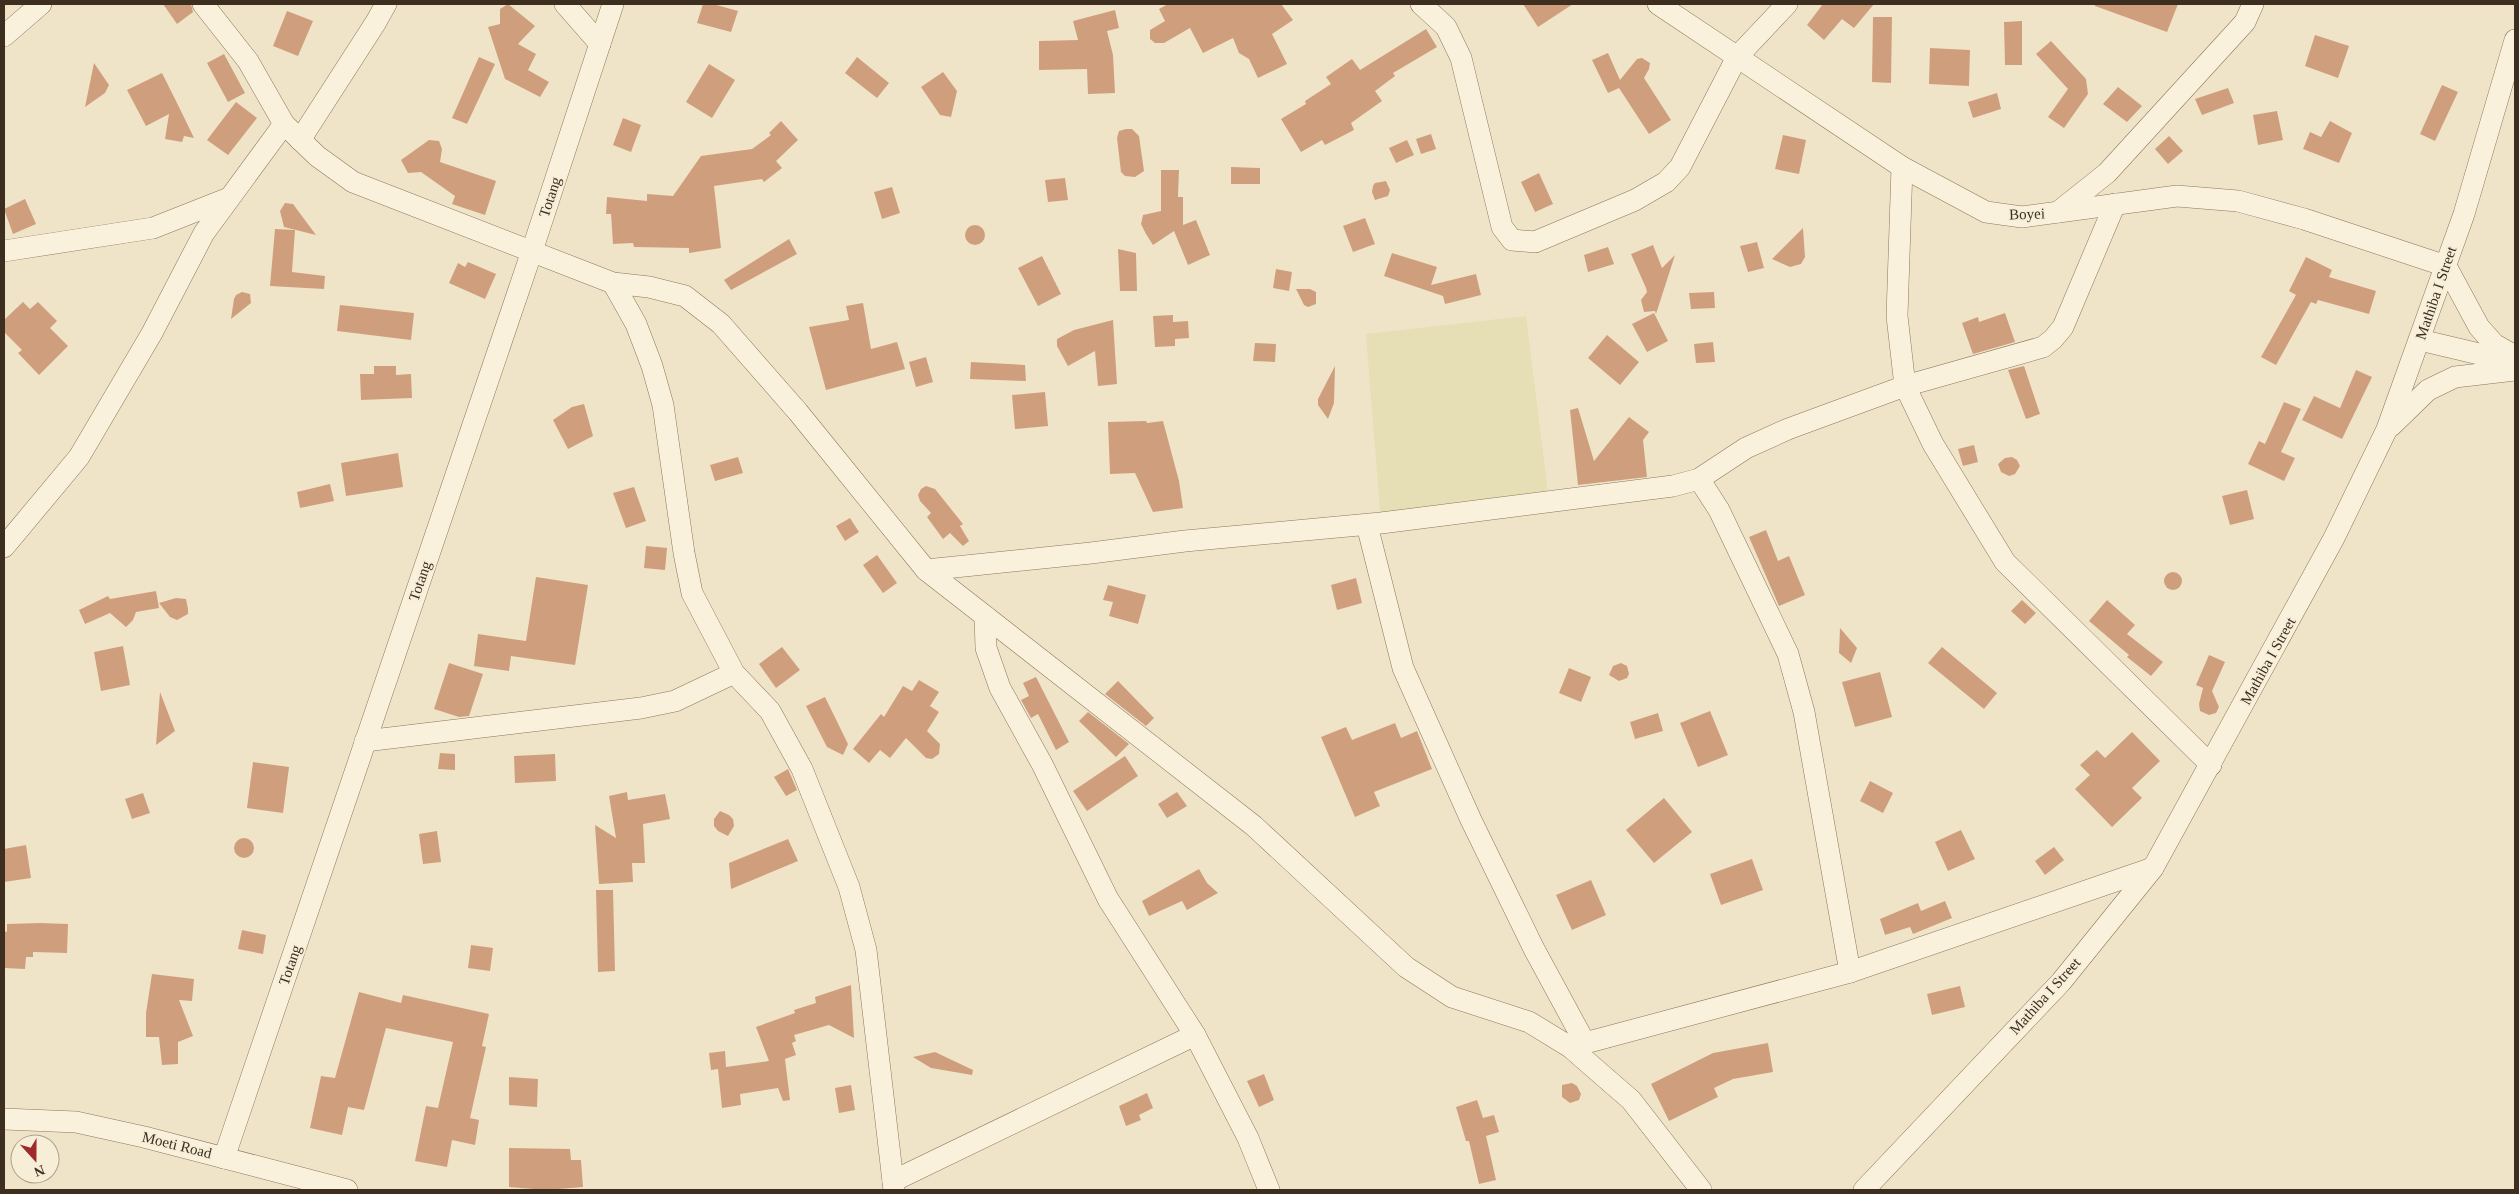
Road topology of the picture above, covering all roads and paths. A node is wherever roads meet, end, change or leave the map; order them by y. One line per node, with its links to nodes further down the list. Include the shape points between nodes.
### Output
1 (41, 4): 10 (street)
2 (203, 4): 14 (street, via 248,61)
3 (386, 4): 15 (street)
4 (565, 4): 12 (street)
5 (614, 4): 12 (street, Totang)
6 (1421, 4): 13 (street, via 1446,27 1461,58 1502,227 1512,240 1535,242 1635,200 1666,182 1680,167)
7 (1658, 4): 13 (street, Boyei)
8 (1787, 4): 13 (street)
9 (2254, 4): 19 (street, via 2245,22 2107,173)
10 (4, 36)
11 (2515, 40): 22 (street, Mathiba I Street)
12 (600, 44): 21 (street, Totang)
13 (1737, 57): 16 (street, Boyei)
14 (284, 124): 15 (street); 17 (street)
15 (300, 140): 21 (street, via 353,182)
16 (1902, 167): 19 (street, Boyei, via 1986,212 2022,217); 28 (street, via 1897,316)
17 (229, 198): 20 (street, via 152,228); 32 (street, via 204,232 152,334 79,457)
18 (2115, 204): 19 (street, Boyei); 22 (street, Boyei, via 2177,196 2238,201 2304,219); 28 (street, via 2063,327 2053,339 2029,352)
19 (2058, 212)
20 (4, 251)
21 (532, 251): 23 (street); 36 (street, Totang)
22 (2446, 266): 24 (street, Mathiba I Street); 25 (street, via 2478,327 2494,344)
23 (613, 283): 33 (street, via 685,296 721,324 798,412); 35 (street, via 636,324 663,406 692,594)
24 (2420, 340): 26 (street); 29 (street, Mathiba I Street)
25 (2515, 356)
26 (2515, 363)
27 (2515, 370): 29 (street, via 2455,377 2428,390)
28 (1905, 386): 30 (street, via 1788,429 1746,448); 37 (street, via 1933,444 2005,562)
29 (2387, 429): 37 (street, Mathiba I Street, via 2334,538)
30 (1699, 479): 31 (street, via 1673,486); 39 (street, via 1719,510 1790,662 1804,712)
31 (1367, 525): 33 (street, via 1185,541); 41 (street, via 1403,668)
32 (4, 547)
33 (926, 570): 34 (street)
34 (985, 616): 40 (street, via 986,648 1000,688 1042,764 1108,899); 41 (street, via 1254,826 1406,967 1452,997 1529,1022)
35 (734, 672): 36 (street, via 675,701 641,708); 44 (street, via 770,711 802,769 850,887 866,950)
36 (365, 741): 43 (street, Totang)
37 (2211, 765): 38 (street, Mathiba I Street)
38 (2153, 868): 39 (street); 48 (street, Mathiba I Street, via 2061,982)
39 (1850, 972): 41 (street)
40 (1195, 1035): 44 (street); 46 (street, via 1248,1138)
41 (1577, 1045): 47 (street, via 1631,1100)
42 (4, 1119): 43 (street, Moeti Road, via 76,1122)
43 (224, 1158): 45 (street, Moeti Road)
44 (893, 1186)
45 (346, 1190)
46 (1269, 1190)
47 (1701, 1190)
48 (1864, 1190)

